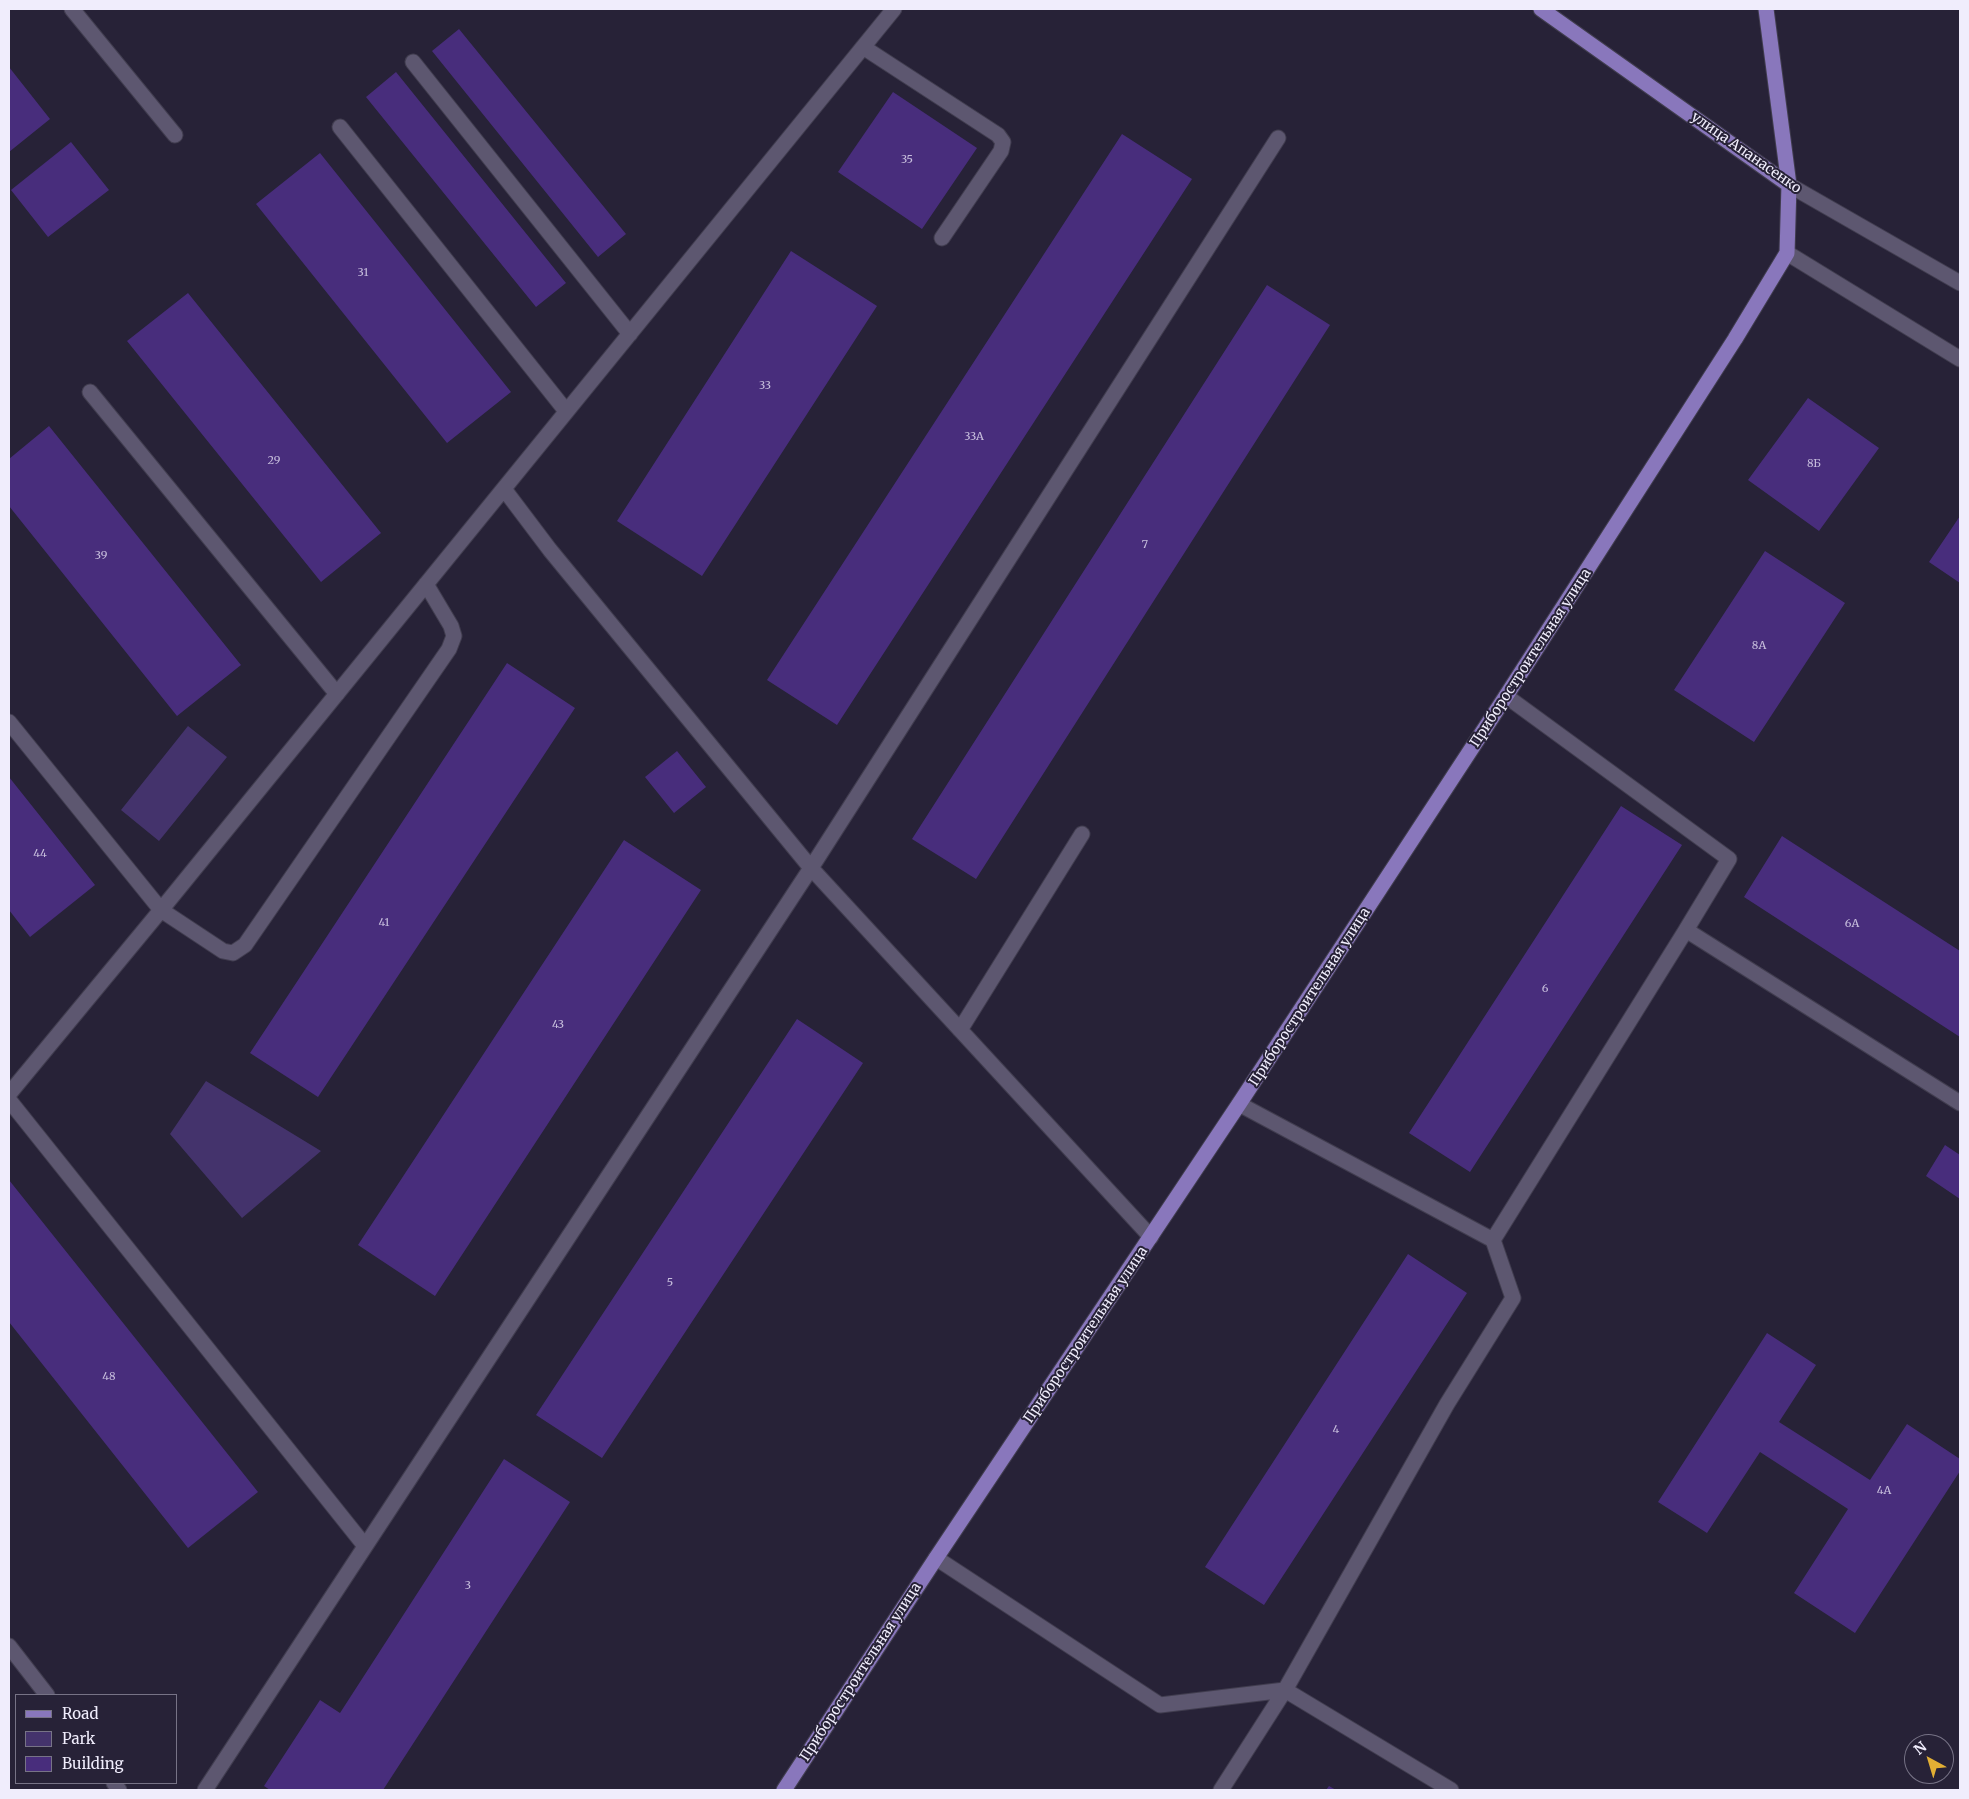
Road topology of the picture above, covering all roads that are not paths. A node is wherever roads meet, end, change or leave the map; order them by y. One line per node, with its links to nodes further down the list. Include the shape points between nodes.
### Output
1 (72, 9): 9 (street)
2 (894, 9): 6 (street)
3 (1541, 9): 5 (main road, улица Апанасенко)
4 (1766, 9): 11 (main road, Приборостроительная улица)
5 (1554, 13): 11 (main road, улица Апанасенко)
6 (863, 47): 12 (street, via 998,135 1003,142 1001,151); 15 (street)
7 (413, 62): 15 (street)
8 (340, 127): 18 (street)
9 (175, 135)
10 (1278, 138): 25 (street)
11 (1789, 185): 13 (main road, Приборостроительная улица); 14 (street, улица Апанасенко)
12 (942, 238)
13 (1786, 253): 16 (street); 22 (main road, Приборостроительная улица, via 1730,347)
14 (1960, 283)
15 (630, 334): 18 (street)
16 (1960, 359)
17 (90, 392): 21 (street)
18 (566, 411): 19 (street)
19 (504, 489): 20 (street); 25 (street, via 550,550)
20 (426, 584): 21 (street); 26 (street, via 451,626 454,636 449,649 245,945 233,953 223,951)
21 (337, 694): 26 (street)
22 (1506, 696): 27 (street, via 1729,859); 32 (main road, Приборостроительная улица)
23 (9, 722): 26 (street)
24 (1082, 834): 28 (street)
25 (811, 868): 28 (street); 35 (street)
26 (161, 910): 29 (street)
27 (1686, 930): 31 (street); 34 (street)
28 (960, 1030): 33 (street)
29 (9, 1094)
30 (9, 1100): 35 (street)
31 (1960, 1103)
32 (1239, 1104): 33 (main road, Приборостроительная улица); 34 (street)
33 (1151, 1237): 36 (main road, Приборостроительная улица)
34 (1493, 1240): 38 (street, via 1514,1298 1447,1404)
35 (365, 1546): 40 (street)
36 (936, 1558): 38 (street, via 1160,1705); 41 (main road, Приборостроительная улица)
37 (9, 1646): 39 (street)
38 (1285, 1690): 42 (street); 43 (street)
39 (46, 1694)
40 (205, 1790)
41 (784, 1790)
42 (1221, 1790)
43 (1451, 1790)

